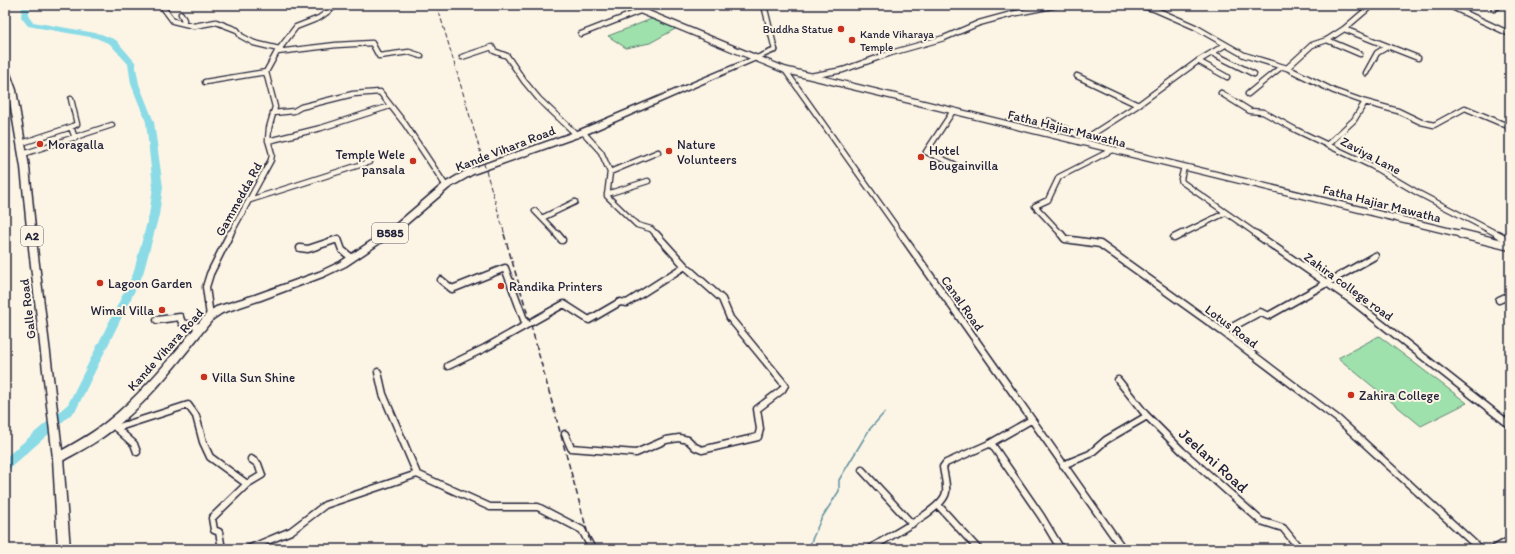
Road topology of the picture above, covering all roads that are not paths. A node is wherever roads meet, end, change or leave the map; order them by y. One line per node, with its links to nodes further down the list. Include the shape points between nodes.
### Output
1 (161, 5): 13 (street, via 173,21)
2 (337, 5): 21 (street, via 319,18 296,28)
3 (627, 5): 11 (street, Fatha Hajiar Mawatha)
4 (764, 5): 20 (street)
5 (1057, 5): 36 (street, via 979,23 944,38 843,70)
6 (1139, 5): 18 (street, via 1195,27)
7 (1372, 5): 14 (street)
8 (1448, 5): 16 (street)
9 (1500, 5): 10 (street)
10 (1494, 8)
11 (640, 11): 15 (street); 27 (street, Fatha Hajiar Mawatha)
12 (181, 14): 13 (street)
13 (183, 23): 21 (street, via 194,26 216,22 223,24 237,30 240,36 254,43)
14 (1344, 29): 17 (street); 19 (street)
15 (581, 34)
16 (1510, 34)
17 (1327, 40): 23 (street); 31 (street, via 1312,45)
18 (1225, 45): 22 (street); 29 (street, via 1255,59)
19 (1387, 47): 26 (street); 34 (street, via 1377,53)
20 (775, 50): 27 (main road, Kande Vihara Road / B585)
21 (278, 51): 24 (street, via 372,43 379,56 409,52); 33 (street)
22 (1212, 53): 28 (street); 35 (street)
23 (1360, 54)
24 (421, 56)
25 (462, 57): 52 (street, via 492,47 494,51 507,56 539,99)
26 (1418, 58)
27 (756, 59): 32 (street, Fatha Hajiar Mawatha); 52 (main road, Kande Vihara Road / B585)
28 (1198, 61): 38 (street); 44 (street)
29 (1281, 67): 31 (street); 41 (street)
30 (5, 68): 56 (main road, Galle Road / A2)
31 (1287, 68): 43 (street, via 1334,91)
32 (785, 70): 36 (street, Fatha Hajiar Mawatha); 94 (street, Canal Road)
33 (266, 72): 39 (street); 47 (street, Gammedda Rd, via 274,98)
34 (1366, 73)
35 (1254, 74)
36 (810, 76): 46 (street, Fatha Hajiar Mawatha)
37 (1078, 76): 44 (street)
38 (1227, 77)
39 (205, 82)
40 (1221, 93): 57 (street, Zaviya Lane, via 1250,111 1263,112)
41 (1248, 94)
42 (71, 99): 50 (street, via 77,124)
43 (1365, 102): 51 (street, via 1434,125 1465,108); 57 (street, via 1354,120)
44 (1138, 105): 54 (street)
45 (390, 106): 47 (street, via 380,92 353,94 294,111); 55 (street, via 321,128); 66 (street, via 410,131)
46 (953, 111): 54 (street, Fatha Hajiar Mawatha); 62 (street, via 926,152)
47 (273, 113): 55 (street, Gammedda Rd)
48 (1049, 121): 54 (street)
49 (112, 125): 53 (street)
50 (71, 127): 53 (street); 56 (street)
51 (1510, 127)
52 (580, 134): 64 (street, via 600,150); 66 (main road, Kande Vihara Road / B585, via 470,172)
53 (74, 138): 60 (street)
54 (1082, 140): 58 (street, Fatha Hajiar Mawatha)
55 (268, 141): 68 (street, Gammedda Rd, via 271,160)
56 (22, 143): 60 (main road, Galle Road / A2)
57 (1327, 145): 75 (street, Zaviya Lane, via 1372,166)
58 (1112, 150): 63 (street, Fatha Hajiar Mawatha); 89 (street, Lotus Road, via 1059,177 1048,200 1035,206 1065,239 1100,244)
59 (658, 152): 64 (street)
60 (23, 154): 100 (main road, Galle Road / A2)
61 (369, 162): 68 (street)
62 (954, 164)
63 (1184, 167): 71 (street, Zahira college road, via 1182,182); 76 (street, Fatha Hajiar Mawatha)
64 (610, 172): 67 (street)
65 (648, 181): 67 (street)
66 (446, 186): 79 (main road, Kande Vihara Road / B585, via 398,227)
67 (607, 194): 80 (street, via 637,225 651,229)
68 (250, 200): 85 (street, Gammedda Rd, via 210,274 206,287)
69 (575, 202): 72 (street)
70 (535, 211): 72 (street)
71 (1225, 213): 73 (street); 82 (street, Zahira college road)
72 (542, 218): 74 (street)
73 (1174, 238)
74 (562, 240)
75 (1510, 241)
76 (1510, 246)
77 (300, 248): 79 (street, via 308,249 338,238 342,250)
78 (1375, 256): 82 (street)
79 (352, 258): 85 (main road, Kande Vihara Road / B585, via 322,274 219,310)
80 (685, 266): 88 (street, via 627,303 620,302 589,320 564,304); 97 (street, via 722,300 730,318 785,385 757,409 760,429 758,437 702,450 688,440 679,438 666,440 636,454 571,448)
81 (441, 280): 88 (street, via 452,289 505,268)
82 (1326, 282): 89 (street, via 1268,316 1260,312); 95 (street, Zahira college road, via 1404,340)
83 (1510, 294): 84 (street)
84 (1499, 300)
85 (210, 316): 87 (main road, Kande Vihara Road / B585)
86 (157, 320): 87 (street, via 180,317 182,323)
87 (201, 326): 96 (main road, Kande Vihara Road / B585)
88 (526, 326): 90 (street)
89 (1224, 332): 118 (street, Lotus Road, via 1338,419)
90 (448, 366)
91 (378, 372): 104 (street, via 383,394)
92 (1118, 380): 93 (street, Jeelani Road)
93 (1147, 416): 102 (street, via 1106,440 1090,454); 117 (street, Jeelani Road, via 1182,451 1261,521 1283,528)
94 (1032, 420): 98 (street); 102 (street, Canal Road)
95 (1510, 425)
96 (114, 426): 99 (street, via 134,444); 100 (main road, Kande Vihara Road / B585); 105 (street, via 188,405 196,416 202,442 210,457)
97 (565, 434)
98 (991, 443): 106 (street, via 946,463 943,467 946,493 943,501); 109 (street)
99 (137, 452)
100 (58, 454): 110 (main road, Galle Road / A2)
101 (252, 459): 105 (street, via 258,464 262,475)
102 (1063, 465): 116 (street, Canal Road)
103 (862, 470): 107 (street)
104 (417, 474): 112 (street, via 325,505 291,531); 113 (street, via 490,507 538,507 582,530)
105 (247, 484): 111 (street, via 212,518 214,530 219,532)
106 (938, 504): 107 (street); 115 (street)
107 (912, 524): 114 (street)
108 (1510, 540): 119 (street)
109 (1059, 546)
110 (64, 549)
111 (222, 549)
112 (248, 549)
113 (592, 549)
114 (870, 549)
115 (978, 549)
116 (1123, 549)
117 (1300, 549)
118 (1480, 549)
119 (1494, 549)

